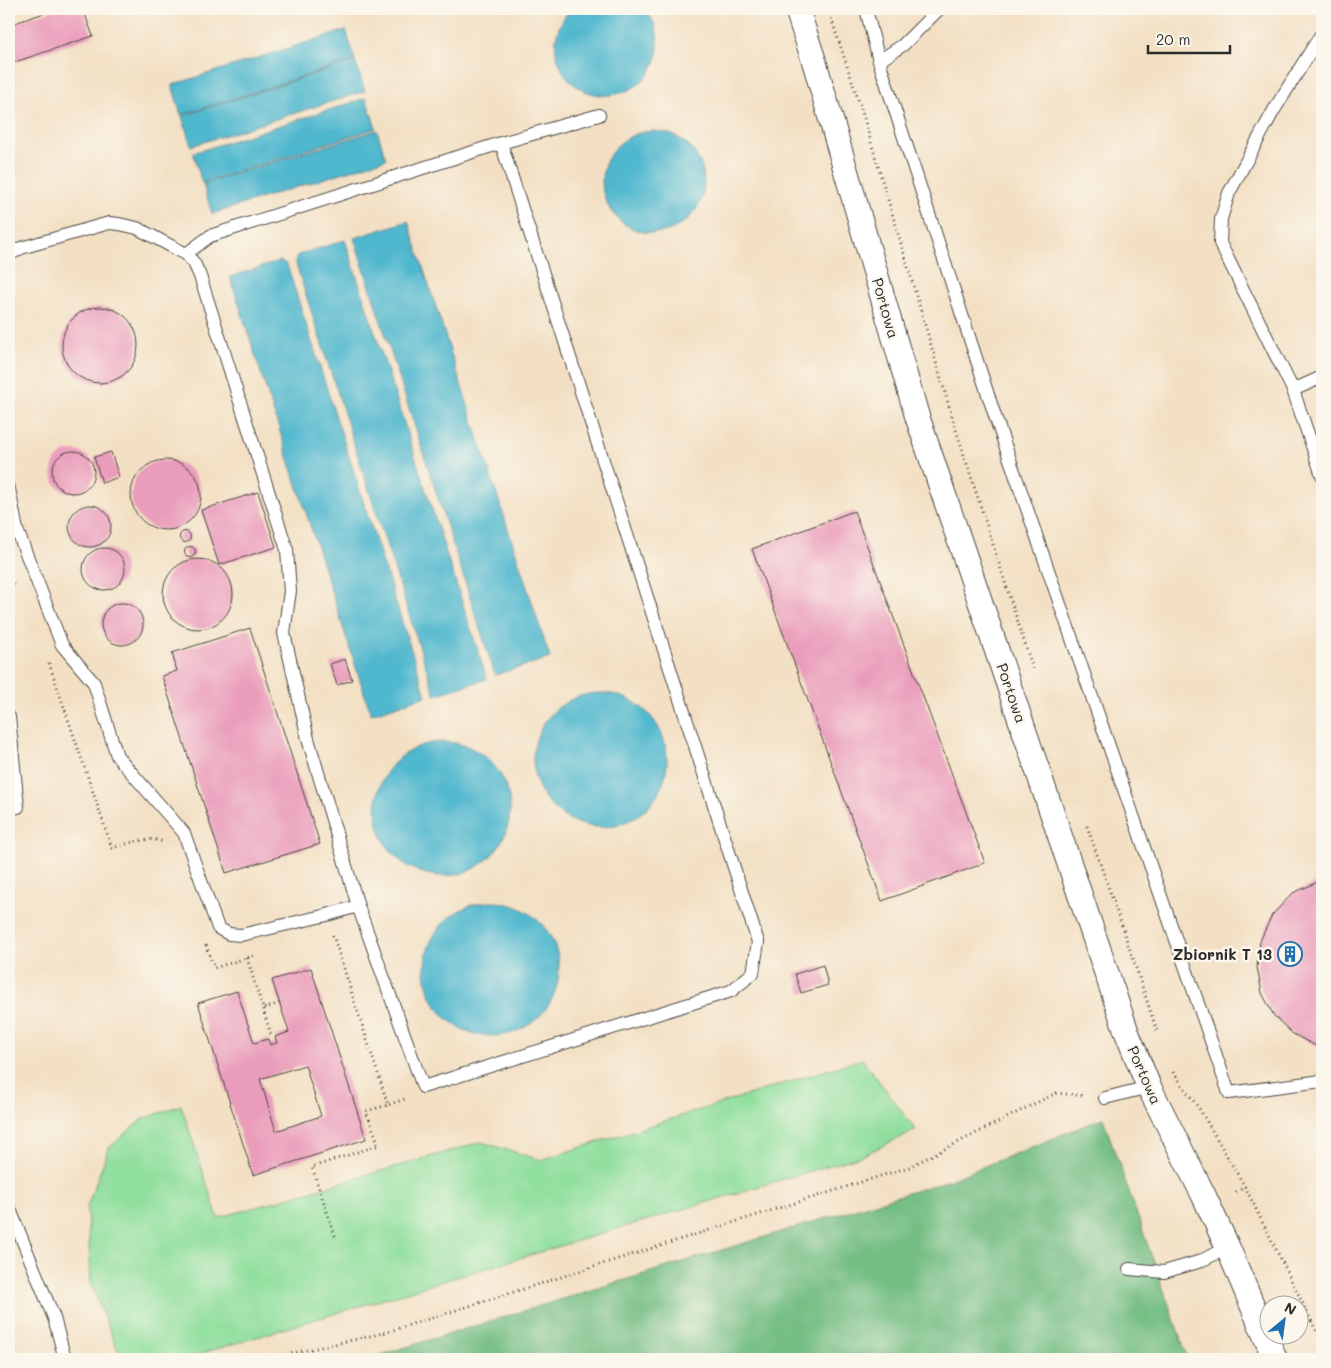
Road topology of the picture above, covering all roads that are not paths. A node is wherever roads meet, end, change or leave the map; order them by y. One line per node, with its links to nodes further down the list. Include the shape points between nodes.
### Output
1 (797, 9): 19 (street, Portowa, via 917,416 1127,1033)
2 (866, 9): 5 (lane)
3 (939, 9): 5 (lane, via 902,45)
4 (1322, 33): 11 (lane, via 1269,118 1228,193 1221,219 1220,243)
5 (878, 61): 18 (lane, via 997,422 1229,1093)
6 (599, 115): 7 (lane)
7 (501, 143): 9 (lane, via 210,236); 17 (lane, via 758,942 753,973 731,992 423,1087)
8 (9, 254): 9 (lane, via 109,223 137,228)
9 (186, 254): 17 (lane, via 200,276 287,550 290,591 284,633 308,739)
10 (1322, 377): 11 (lane)
11 (1292, 390): 12 (lane)
12 (1322, 475)
13 (9, 489): 14 (lane)
14 (13, 531): 17 (lane, via 62,645 94,683 117,756 184,833 218,928 240,935)
15 (9, 717): 16 (lane, via 18,807)
16 (9, 808)
17 (358, 906)
18 (1322, 1081)
19 (1149, 1087): 20 (lane); 22 (street, Portowa)
20 (1105, 1098)
21 (9, 1208): 24 (lane, via 54,1318)
22 (1228, 1248): 23 (lane, via 1198,1262 1164,1272); 25 (street, Portowa)
23 (1129, 1269)
24 (66, 1359)
25 (1275, 1359)

